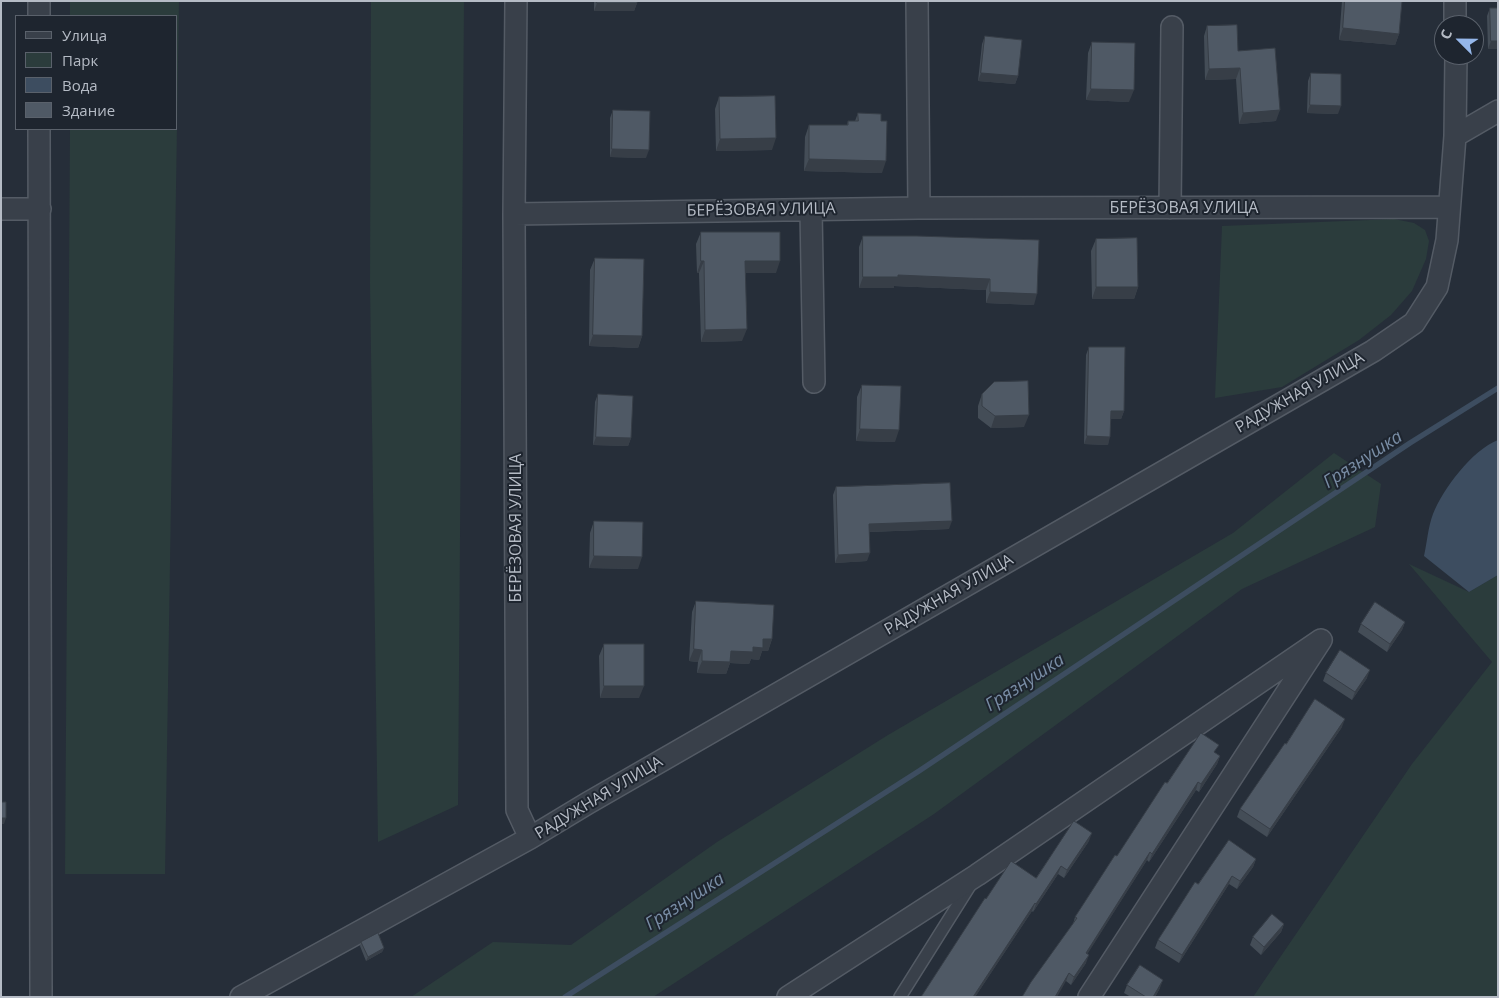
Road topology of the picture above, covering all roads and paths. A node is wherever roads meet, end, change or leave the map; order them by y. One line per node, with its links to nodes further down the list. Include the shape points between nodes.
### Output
1 (39, 1): 5 (street)
2 (516, 1): 18 (street, БЕРЁЗОВАЯ УЛИЦА)
3 (917, 1): 12 (street)
4 (1455, 1): 6 (street)
5 (39, 15)
6 (1455, 15)
7 (1172, 27): 13 (street)
8 (1456, 65): 11 (street, РАДУЖНАЯ УЛИЦА)
9 (1498, 111): 11 (street)
10 (39, 130): 16 (street)
11 (1455, 136): 14 (street, РАДУЖНАЯ УЛИЦА)
12 (919, 208): 13 (street, БЕРЁЗОВАЯ УЛИЦА); 17 (street, БЕРЁЗОВАЯ УЛИЦА)
13 (1170, 208): 14 (street, БЕРЁЗОВАЯ УЛИЦА)
14 (1449, 208): 20 (street, РАДУЖНАЯ УЛИЦА, via 1447,240 1437,287 1414,323 1373,351)
15 (1, 209): 16 (street)
16 (40, 209): 22 (street)
17 (811, 210): 18 (street, БЕРЁЗОВАЯ УЛИЦА); 19 (street)
18 (514, 214): 20 (street, БЕРЁЗОВАЯ УЛИЦА, via 517,810)
19 (814, 382)
20 (530, 838): 23 (street, РАДУЖНАЯ УЛИЦА)
21 (977, 875): 24 (street); 25 (lane); 26 (street, via 1321,640)
22 (41, 997)
23 (241, 997)
24 (788, 997)
25 (900, 997)
26 (1089, 997)

